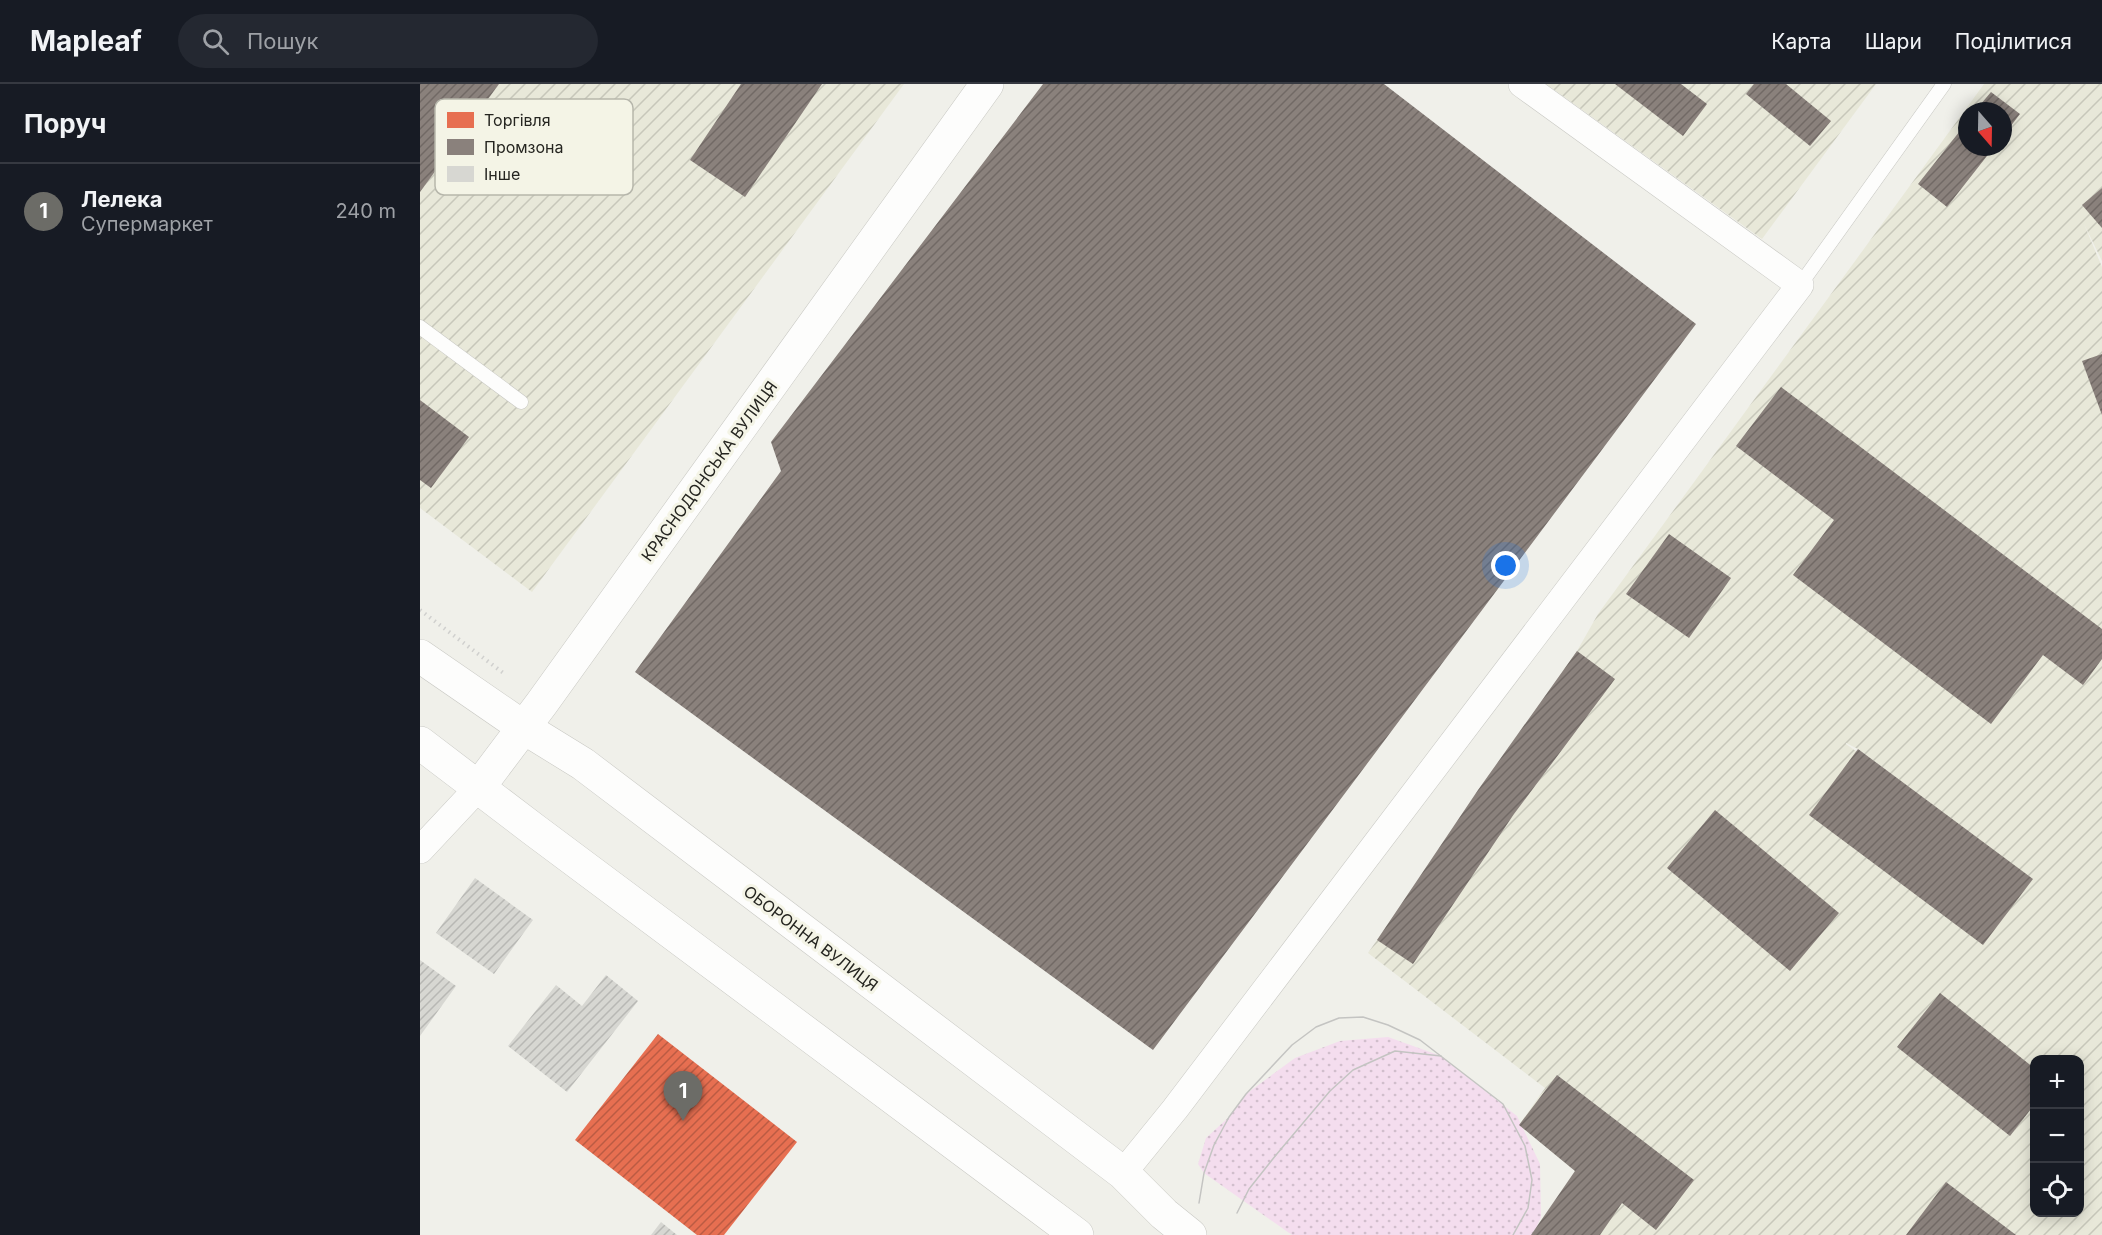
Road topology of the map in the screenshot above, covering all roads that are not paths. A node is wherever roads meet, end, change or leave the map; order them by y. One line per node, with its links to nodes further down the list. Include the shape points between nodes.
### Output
1 (987, 84): 8 (main road, КРАСНОДОНСЬКА ВУЛИЦЯ)
2 (1522, 84): 4 (street)
3 (1944, 84): 4 (lane)
4 (1800, 285): 12 (street)
5 (420, 327): 6 (lane)
6 (521, 402)
7 (420, 656): 8 (main road, ОБОРОННА ВУЛИЦЯ)
8 (533, 715): 10 (main road, КРАСНОДОНСЬКА ВУЛИЦЯ); 12 (main road, ОБОРОННА ВУЛИЦЯ, via 583,764)
9 (420, 743): 10 (main road)
10 (478, 788): 11 (street, КРАСНОДОНСЬКА ВУЛИЦЯ); 13 (main road)
11 (420, 850)
12 (1123, 1173): 14 (main road, ОБОРОННА ВУЛИЦЯ)
13 (1077, 1235)
14 (1190, 1235)

